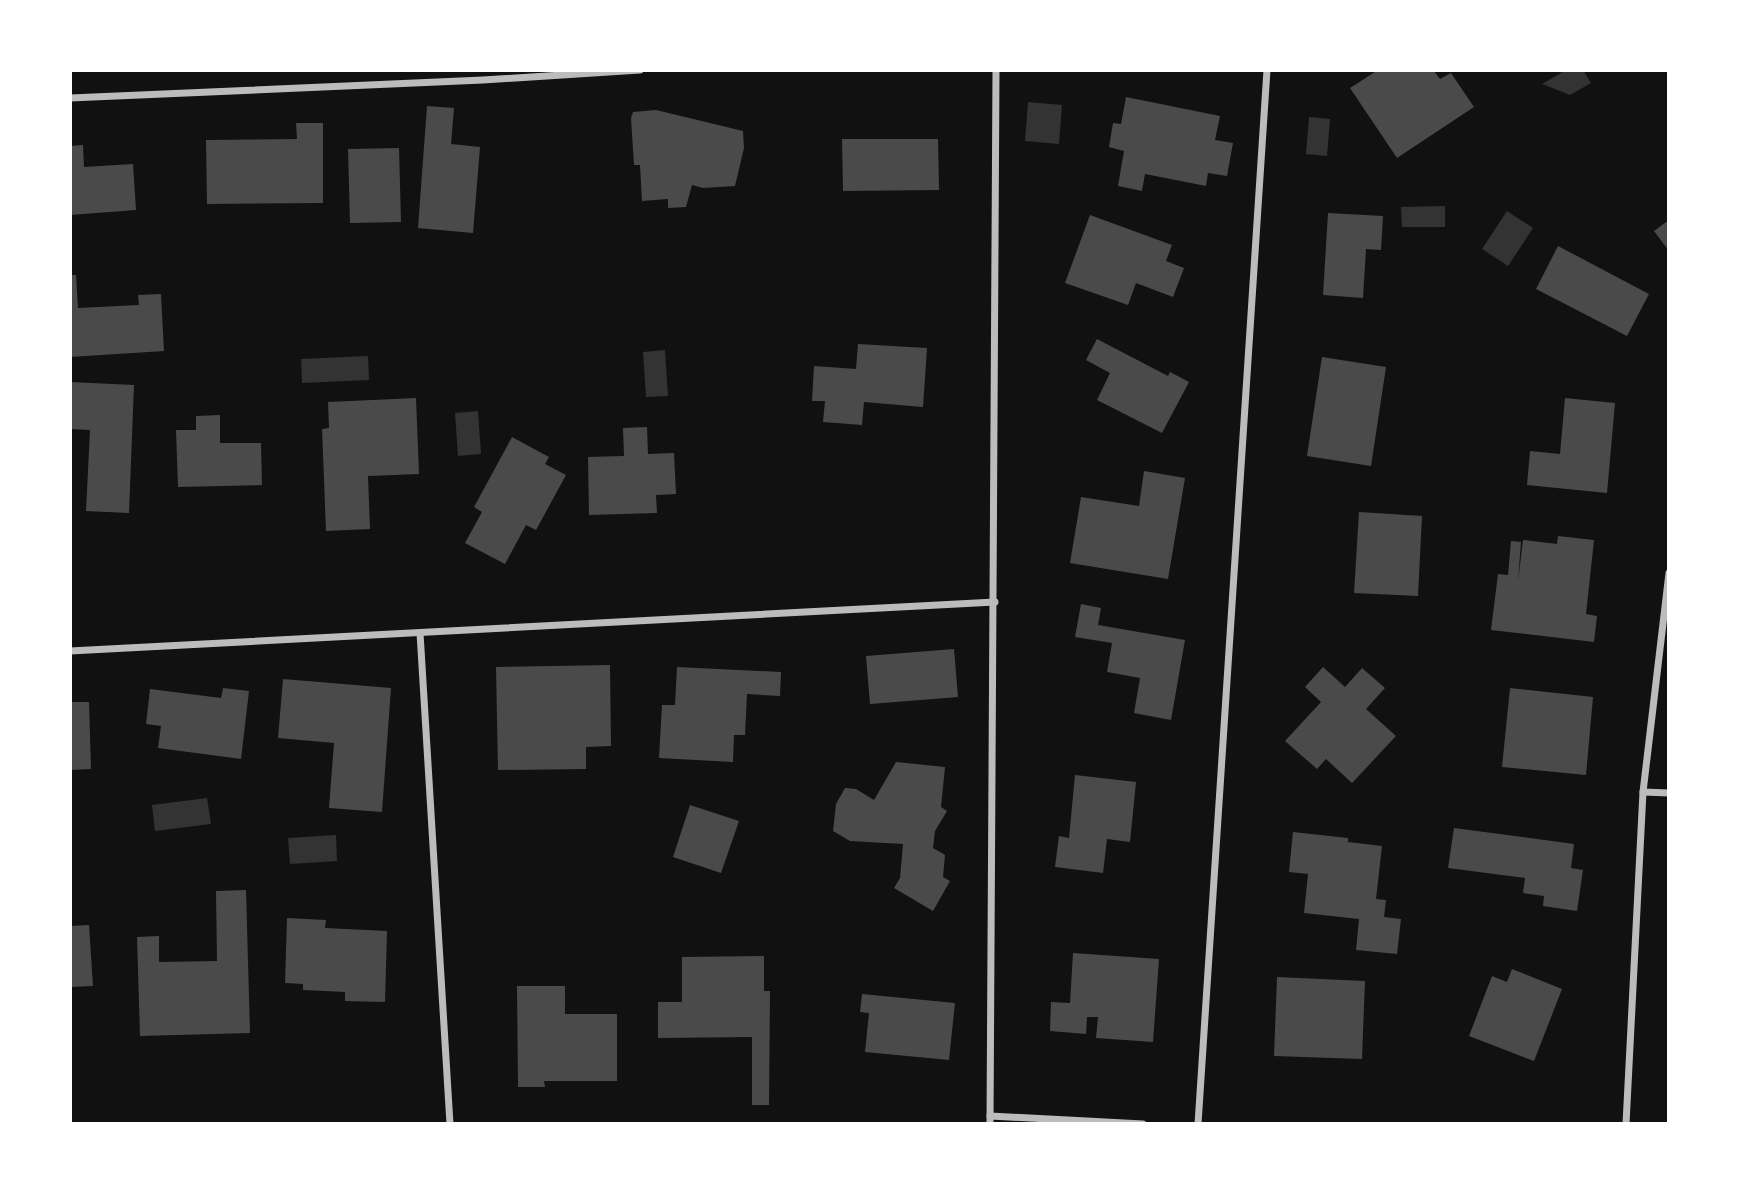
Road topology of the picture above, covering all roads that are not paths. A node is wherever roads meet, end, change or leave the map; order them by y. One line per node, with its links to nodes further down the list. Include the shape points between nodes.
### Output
1 (640, 70): 4 (street)
2 (996, 70): 6 (street)
3 (1268, 70): 14 (street)
4 (70, 98)
5 (1669, 573): 9 (street)
6 (995, 602): 7 (street); 11 (street)
7 (420, 633): 8 (street); 12 (street)
8 (70, 651)
9 (1643, 792): 10 (street); 15 (street)
10 (1669, 793)
11 (990, 1120): 13 (street)
12 (450, 1124)
13 (1143, 1124)
14 (1198, 1124)
15 (1626, 1124)

